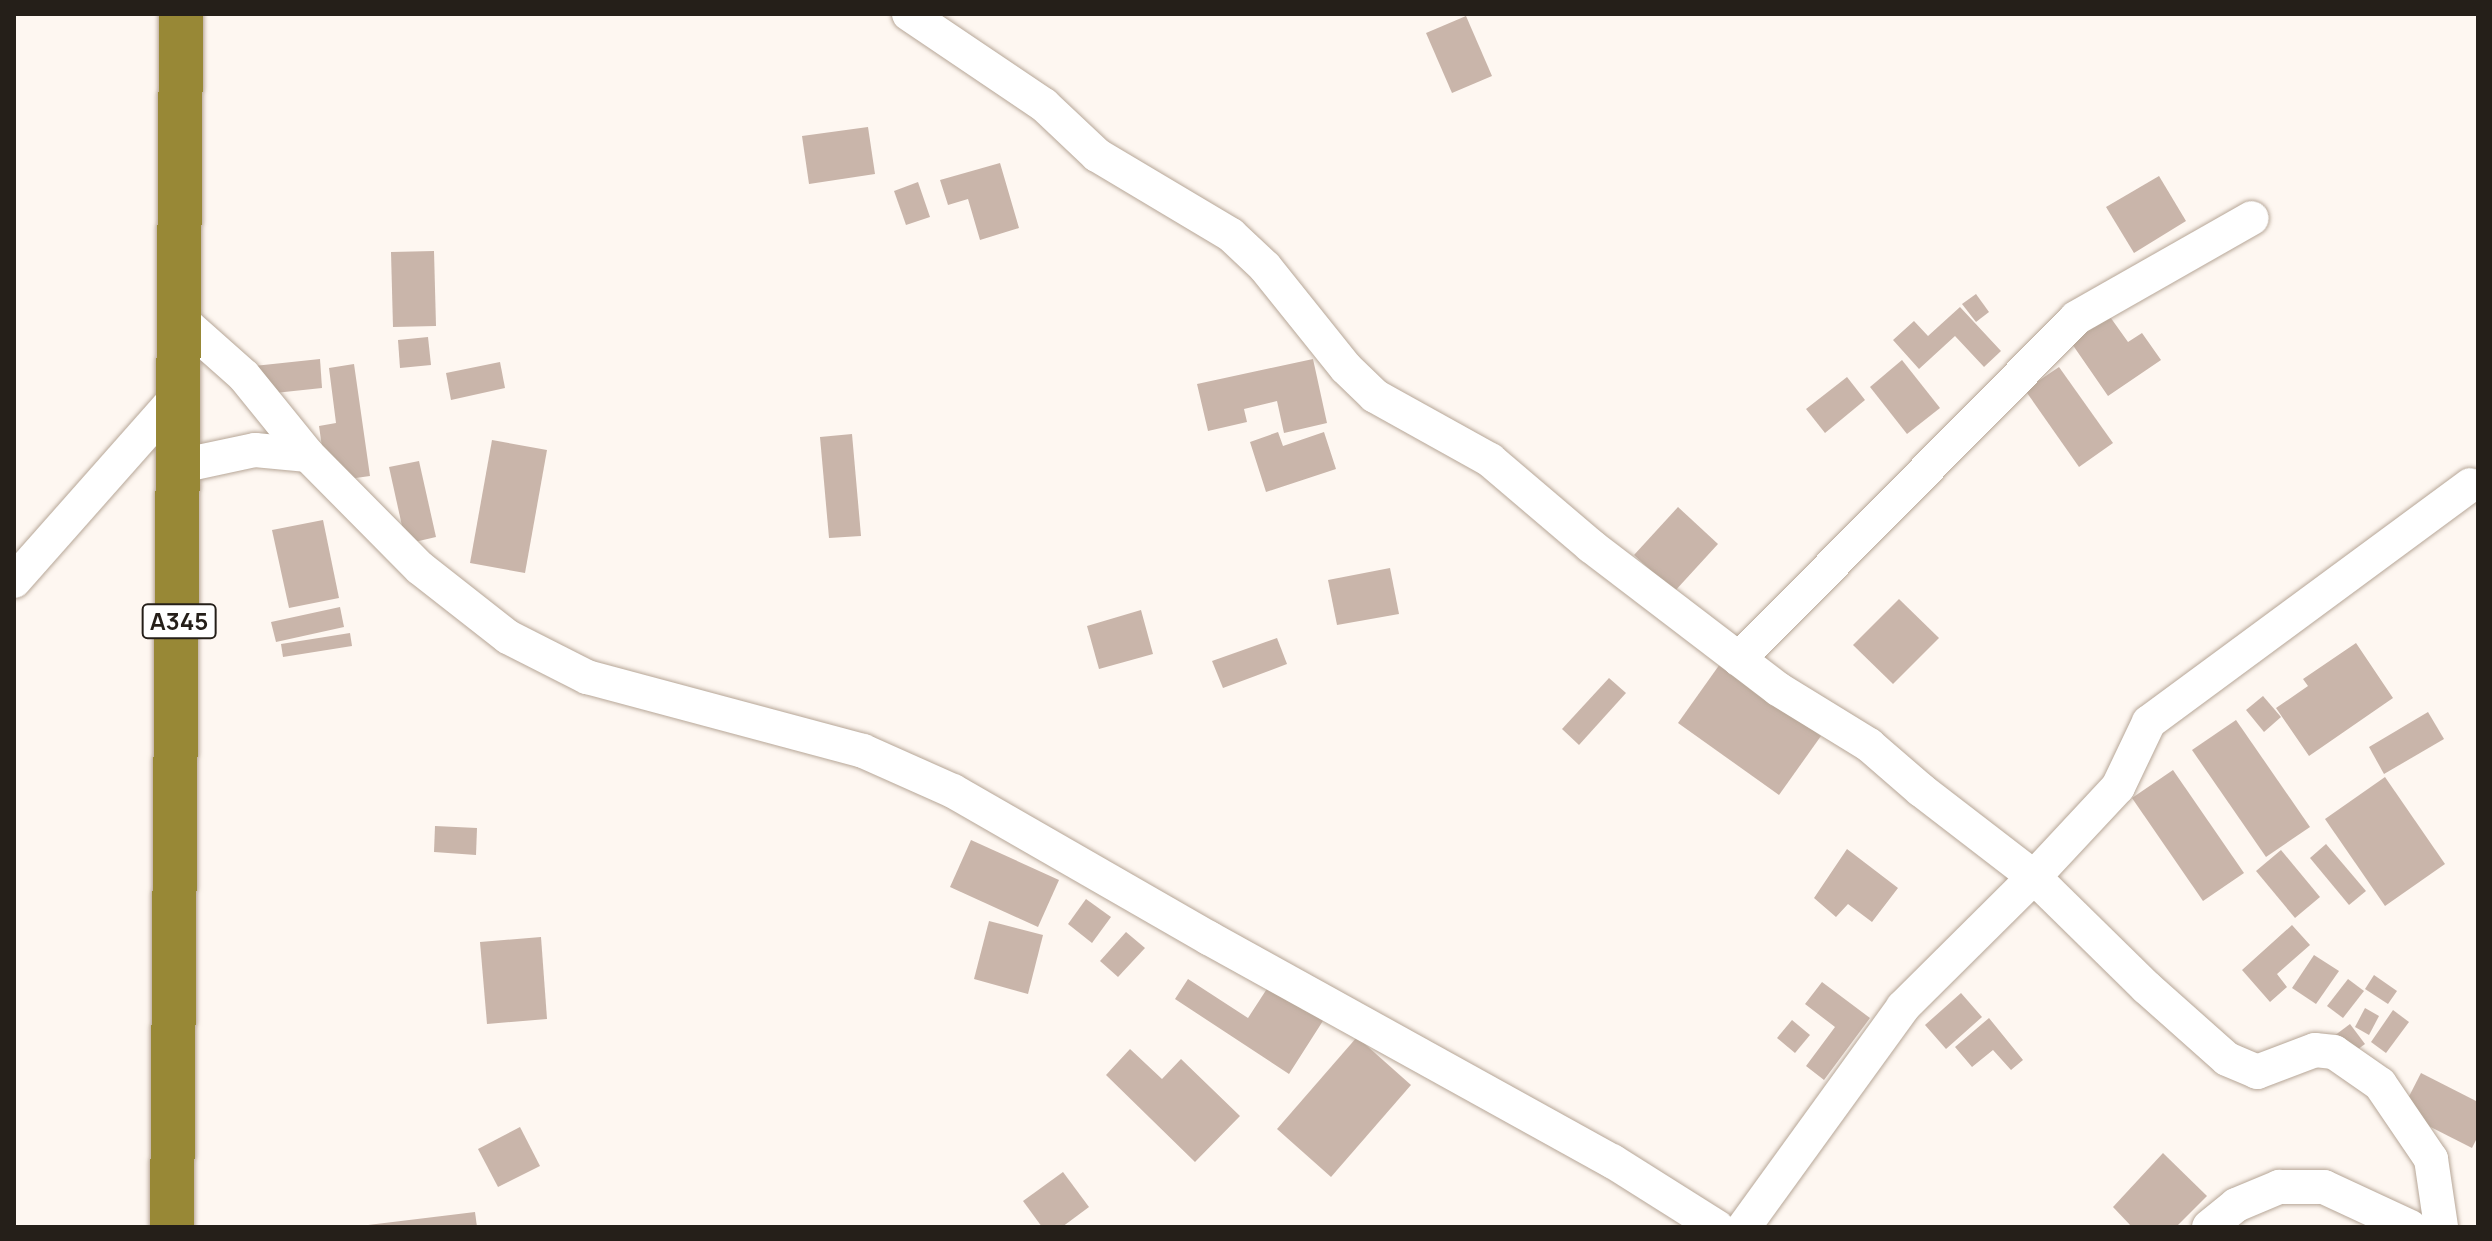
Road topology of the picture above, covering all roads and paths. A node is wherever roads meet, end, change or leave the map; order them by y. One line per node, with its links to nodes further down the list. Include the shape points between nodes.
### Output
1 (181, 14): 4 (highway, A345)
2 (909, 14): 10 (street, via 1044,105 1097,155 1231,235 1265,267 1375,396 1490,460 1591,546)
3 (2252, 218): 10 (street, via 2076,318)
4 (181, 320): 5 (highway, A345); 6 (street, via 244,376)
5 (181, 392): 7 (highway, A345); 9 (street)
6 (308, 455): 7 (street, via 255,450); 12 (street, via 420,568 508,637 587,677 863,751 953,791 1612,1161)
7 (180, 466): 13 (highway, A345)
8 (2470, 485): 11 (street, via 2149,722 2118,787)
9 (14, 581)
10 (1739, 659): 11 (street, via 1869,745)
11 (2034, 877): 15 (street, via 1903,1007); 18 (street, via 2227,1059 2257,1072 2315,1050 2334,1052 2380,1084 2431,1159)
12 (1668, 1215): 14 (street)
13 (172, 1227)
14 (1717, 1227)
15 (1744, 1227)
16 (2209, 1227): 17 (street, via 2236,1205 2279,1187 2324,1187)
17 (2410, 1227)
18 (2441, 1227)

